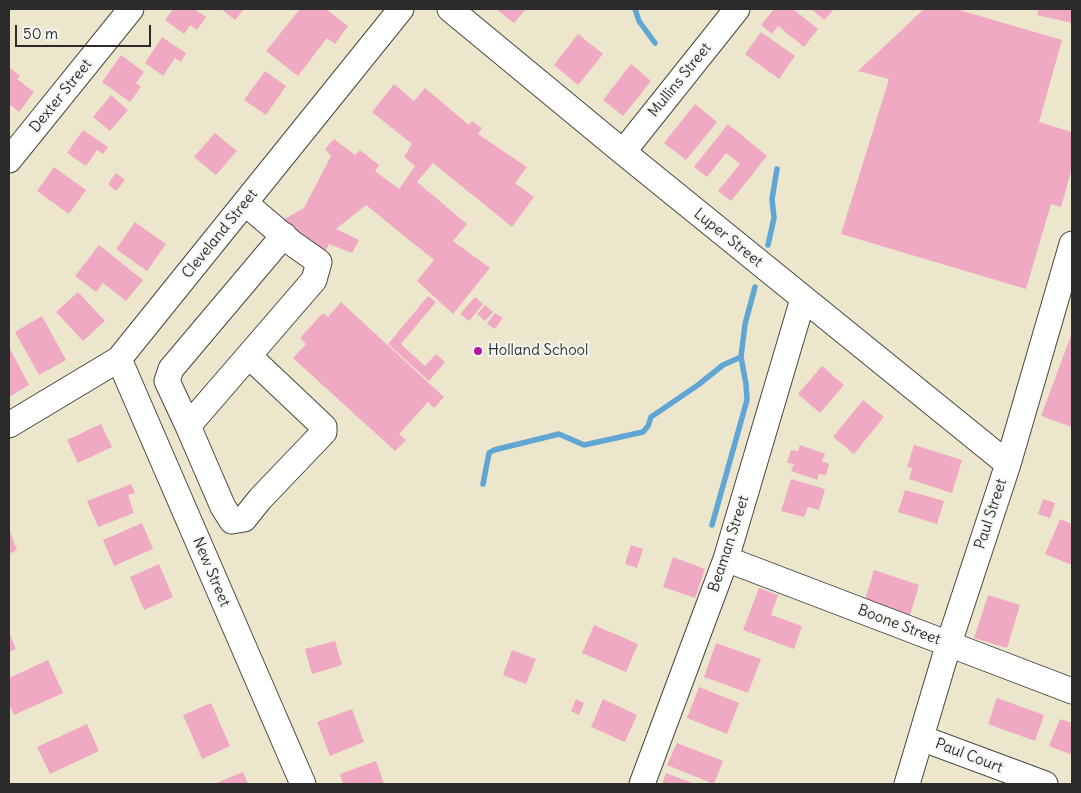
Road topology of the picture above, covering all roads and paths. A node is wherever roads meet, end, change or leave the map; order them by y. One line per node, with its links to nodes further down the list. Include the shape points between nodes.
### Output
1 (131, 9): 6 (street, Dexter Street)
2 (401, 9): 7 (street, Cleveland Street)
3 (450, 9): 5 (street, Luper Street)
4 (737, 9): 5 (street, Mullins Street)
5 (623, 152): 10 (street, Luper Street)
6 (9, 160)
7 (245, 203): 8 (street); 12 (street, Cleveland Street)
8 (284, 235): 11 (street, via 319,262 317,272 314,280); 14 (street, via 171,369 167,381)
9 (1072, 244): 15 (street, Paul Street)
10 (803, 299): 15 (street, Luper Street); 16 (street, Beaman Street)
11 (249, 356): 14 (street); 14 (street, via 324,427 324,432 244,519 232,521 227,514)
12 (118, 360): 13 (street, Cleveland Street); 20 (street, New Street)
13 (9, 425)
14 (188, 426)
15 (1008, 464): 17 (street, Paul Street)
16 (726, 559): 17 (street, Boone Street); 21 (street, Beaman Street)
17 (948, 644): 18 (street, Boone Street); 19 (street, Paul Street)
18 (1072, 691)
19 (921, 738): 22 (street, Paul Street); 23 (street, Paul Court)
20 (303, 784)
21 (642, 784)
22 (907, 784)
23 (1045, 784)

